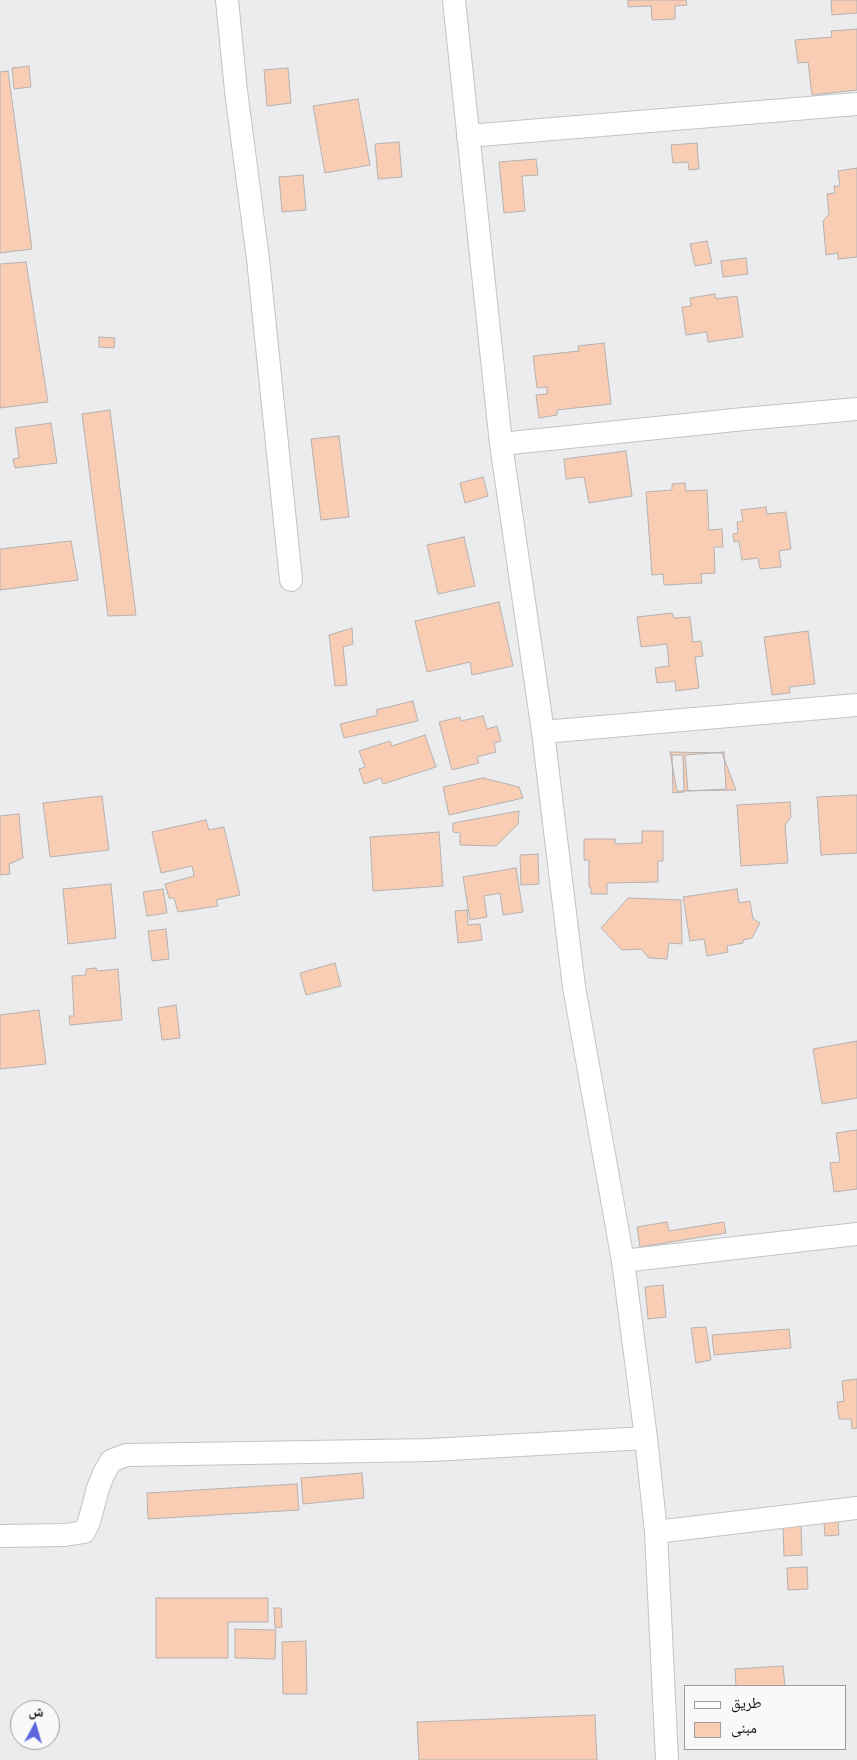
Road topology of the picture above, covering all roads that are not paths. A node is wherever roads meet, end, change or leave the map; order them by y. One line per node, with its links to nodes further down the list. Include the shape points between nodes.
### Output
1 (227, 0): 7 (street)
2 (454, 0): 4 (street)
3 (857, 104): 4 (street)
4 (468, 136): 6 (street)
5 (857, 410): 6 (street)
6 (501, 444): 9 (street)
7 (291, 580)
8 (857, 705): 9 (street)
9 (543, 732): 11 (street, via 574,987)
10 (857, 1234): 11 (street)
11 (623, 1261): 12 (street)
12 (646, 1438): 14 (street); 15 (street, via 431,1450 126,1455 111,1461 98,1488 84,1532)
13 (857, 1508): 14 (street)
14 (656, 1532): 16 (street)
15 (0, 1536)
16 (667, 1760)

